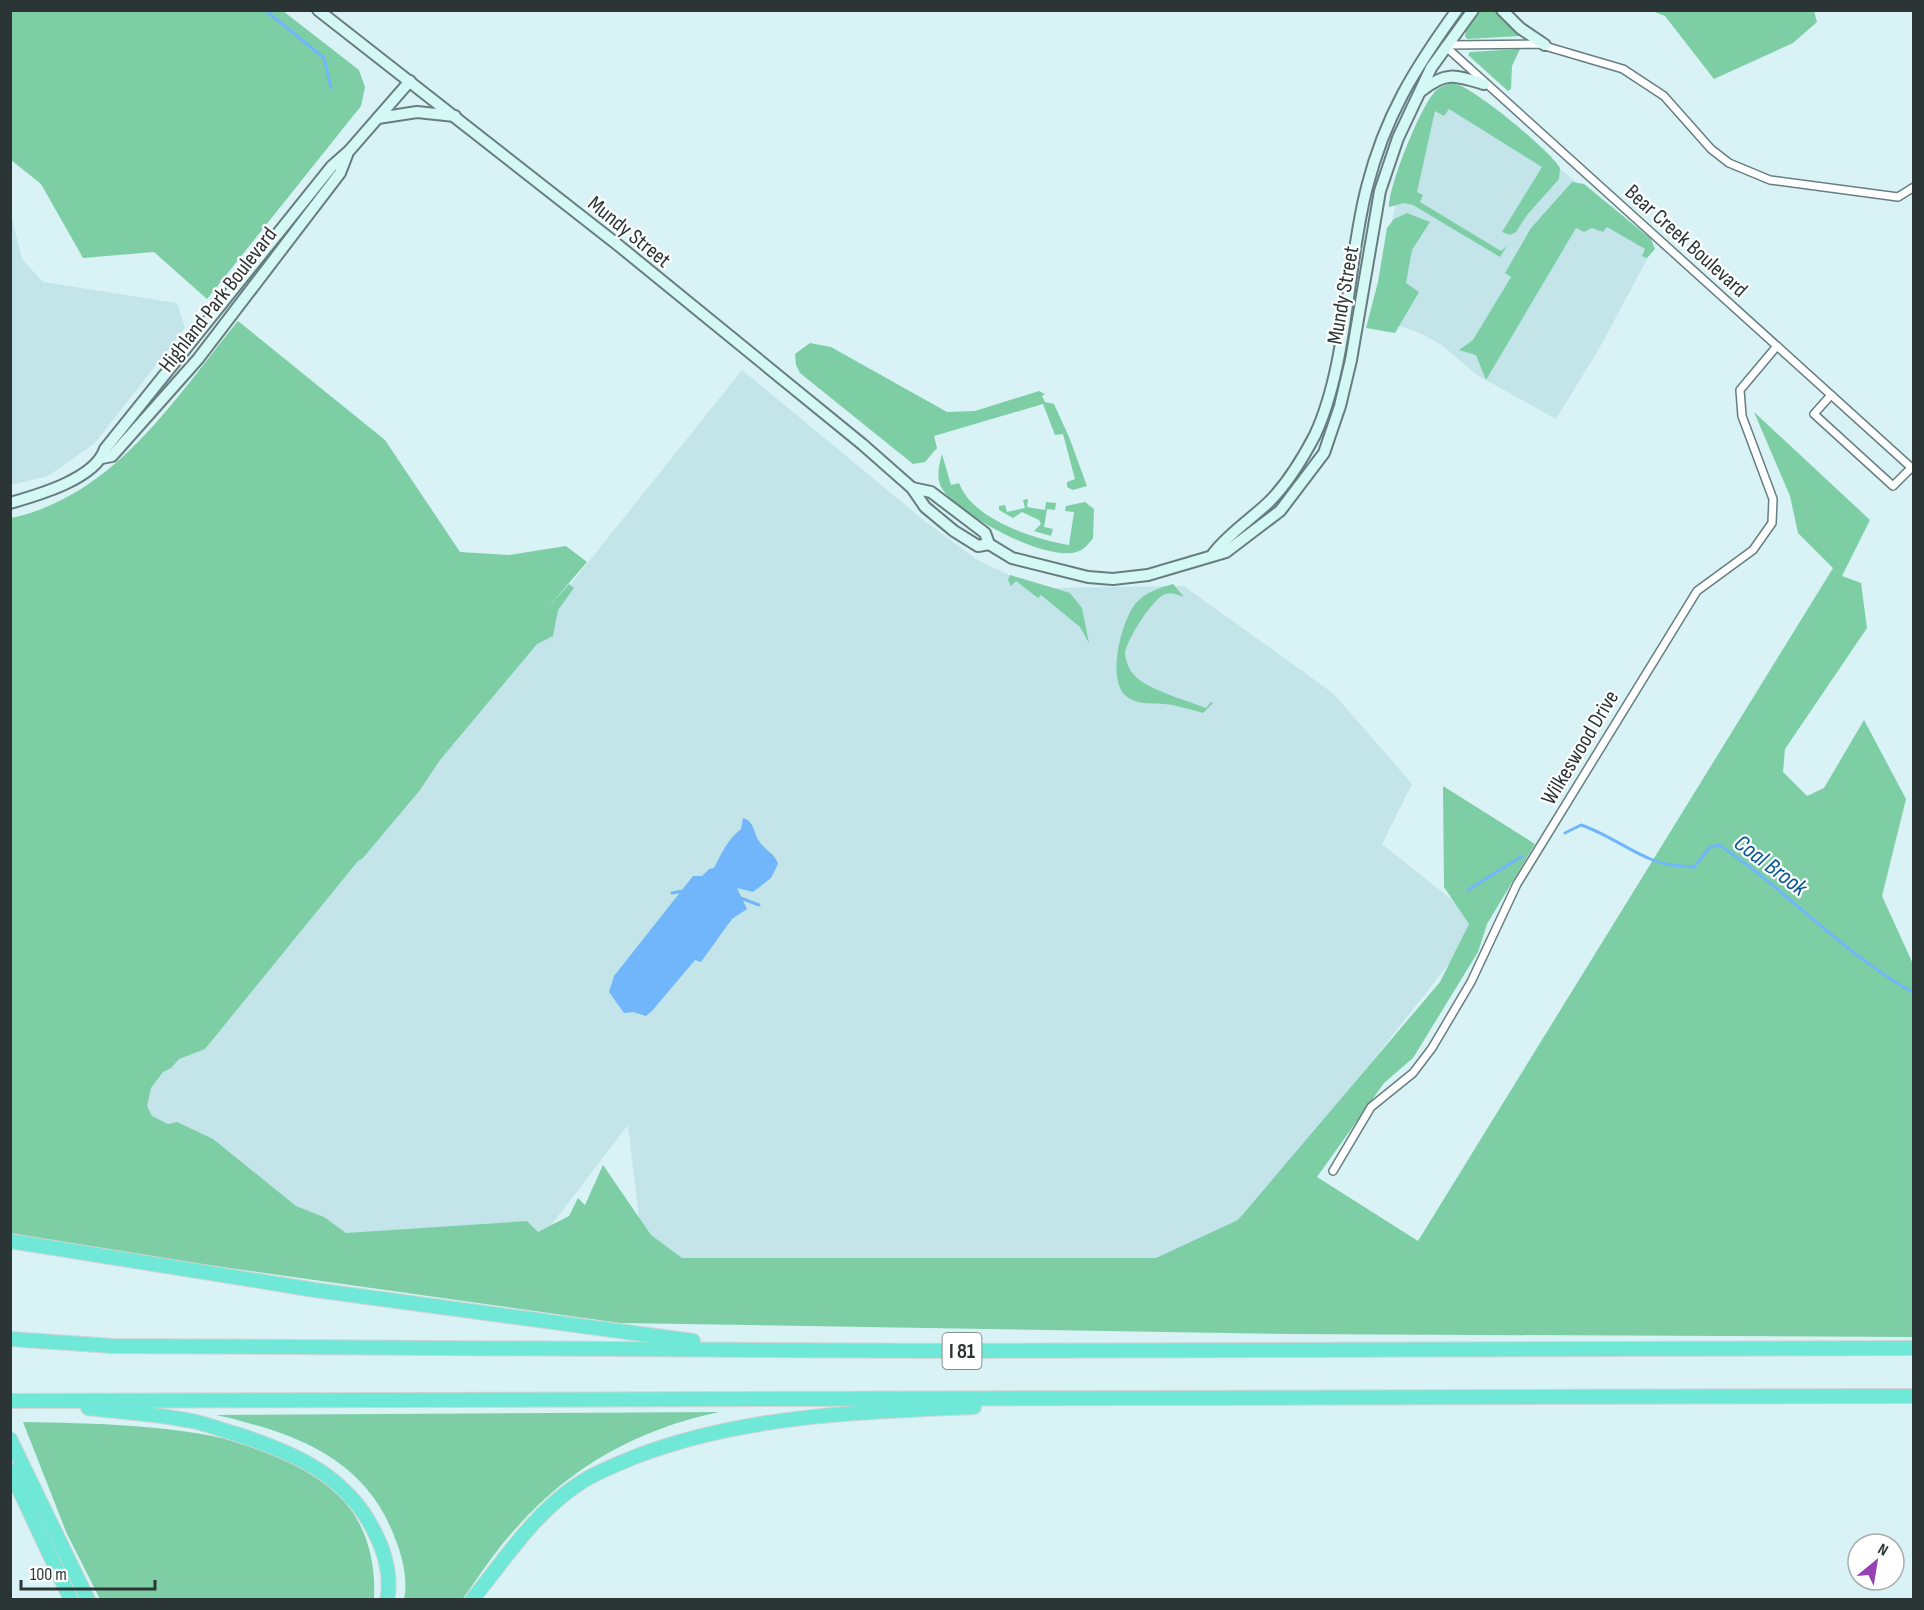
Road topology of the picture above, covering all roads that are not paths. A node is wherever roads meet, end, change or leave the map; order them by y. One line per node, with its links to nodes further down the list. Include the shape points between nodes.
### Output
1 (318, 10): 7 (main road, Mundy Street)
2 (1457, 10): 5 (main road, Mundy Street)
3 (1473, 10): 5 (main road, Mundy Street)
4 (1502, 10): 6 (main road)
5 (1440, 43): 6 (street); 8 (street, Bear Creek Boulevard); 9 (main road, Mundy Street); 21 (main road, Mundy Street, via 1395,107 1373,168 1333,376 1315,434 1295,470 1270,501)
6 (1545, 45): 13 (street, via 1611,65 1645,81 1672,103 1711,149 1752,174 1770,180 1898,197)
7 (410, 81): 10 (main road, Mundy Street); 11 (main road, Highland Park Boulevard)
8 (1484, 84): 9 (main road, via 1444,76); 14 (street, Bear Creek Boulevard)
9 (1417, 95): 21 (main road, Mundy Street, via 1380,191 1351,360 1324,453 1280,511 1226,552)
10 (455, 116): 11 (main road, via 417,112); 18 (main road, Mundy Street)
11 (378, 118): 12 (main road, Highland Park Boulevard)
12 (349, 151): 16 (main road, Highland Park Boulevard, via 332,166 105,449); 16 (main road, Highland Park Boulevard, via 340,173 198,359 112,456)
13 (1914, 187)
14 (1777, 346): 15 (street, Bear Creek Boulevard); 22 (street, Wilkeswood Drive, via 1740,390 1742,416 1773,499 1772,523 1753,550 1697,591 1517,884 1471,982 1432,1048 1413,1072 1371,1107)
15 (1831, 395): 17 (street, Bear Creek Boulevard); 17 (street, via 1814,414 1893,486)
16 (102, 458): 19 (main road, Highland Park Boulevard, via 80,476 41,494)
17 (1912, 469)
18 (912, 488): 20 (main road, Mundy Street, via 931,492 985,533); 20 (main road, Mundy Street, via 925,507 954,531 978,546)
19 (10, 502)
20 (989, 544): 21 (main road, Mundy Street, via 1012,558 1054,571 1113,579 1148,575)
21 (1213, 554)
22 (1333, 1171)
23 (10, 1241): 26 (highway, via 315,1290)
24 (10, 1339): 26 (highway, I 81, via 112,1346)
25 (1914, 1348): 26 (highway, I 81)
26 (749, 1349)
27 (1914, 1396): 28 (highway, I 81)
28 (1208, 1398): 29 (highway, I 81); 35 (highway, via 904,1410 791,1419 669,1444 580,1482 539,1516)
29 (21, 1401): 34 (highway, via 193,1421 272,1446 312,1465 342,1486 366,1514 381,1545 388,1580)
30 (10, 1439): 33 (highway)
31 (10, 1470): 32 (highway)
32 (71, 1599)
33 (88, 1599)
34 (387, 1599)
35 (472, 1599)

